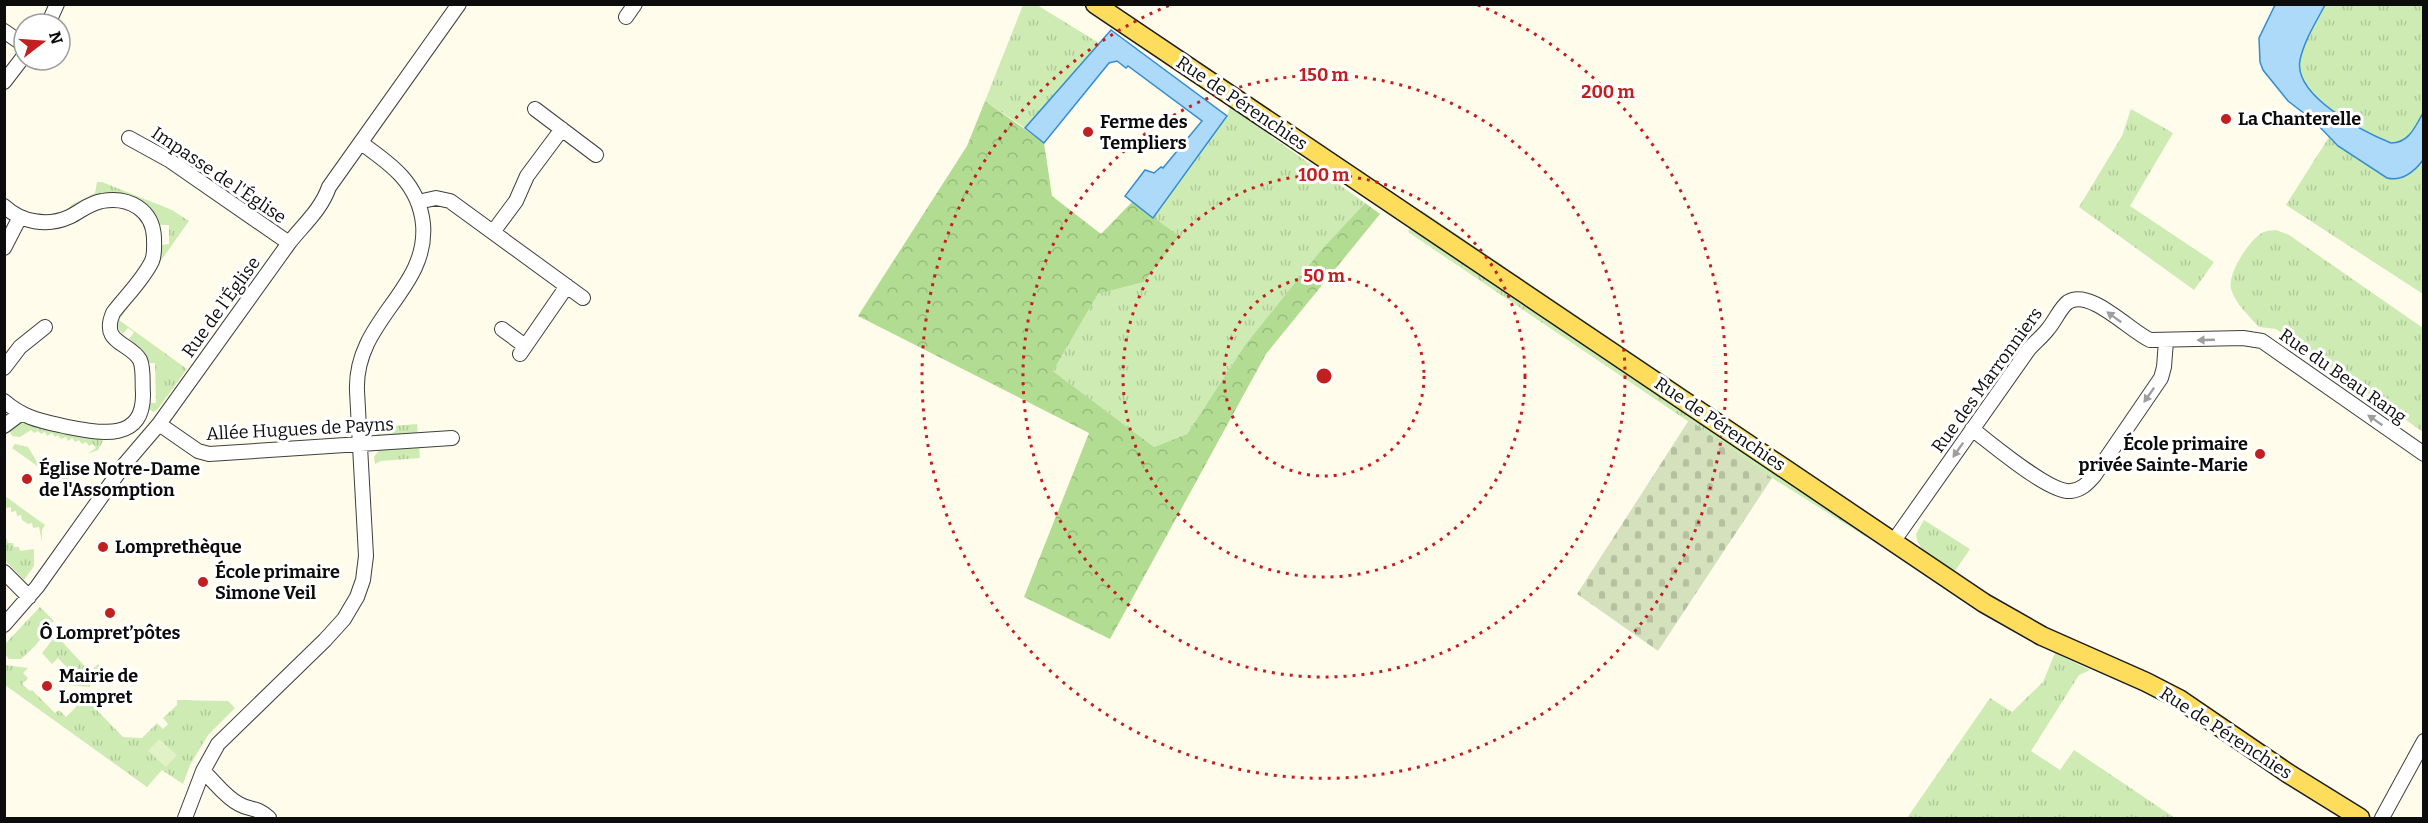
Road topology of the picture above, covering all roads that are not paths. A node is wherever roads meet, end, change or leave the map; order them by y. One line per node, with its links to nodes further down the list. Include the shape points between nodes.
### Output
1 (635, 4): 4 (street)
2 (1095, 4): 31 (main road, Rue de Pérenchies)
3 (458, 5): 8 (street, Rue de l'Église)
4 (626, 17)
5 (535, 109): 6 (street)
6 (562, 129): 9 (street); 13 (street)
7 (129, 138): 14 (street, Impasse de l'Église, via 169,160)
8 (361, 143): 10 (street, via 395,168); 14 (street, Rue de l'Église, via 328,189 326,198)
9 (596, 155)
10 (417, 202): 13 (street, via 446,199); 29 (street, via 423,226 421,255 372,331 360,358 356,381)
11 (4, 206): 12 (street)
12 (20, 217): 15 (street); 24 (street, via 37,222 56,221 109,200 135,206 151,220 152,261 110,323 116,340 141,365)
13 (493, 232): 16 (street)
14 (288, 243): 26 (street, Rue de l'Église)
15 (4, 248)
16 (567, 286): 17 (street); 19 (street, via 522,350)
17 (582, 298)
18 (45, 327): 21 (street)
19 (502, 329)
20 (2166, 341): 27 (street, Rue des Marronniers, one-way to 27, via 2144,337 2093,302 2082,298 2072,301 2029,349); 27 (street, one-way to 27, via 2161,378 2094,476 2080,489 2055,489); 30 (street, Rue du Beau Rang, one-way to 20, via 2262,341)
21 (4, 368)
22 (4, 401): 23 (street)
23 (20, 414): 24 (street, via 78,429 115,431 127,430); 25 (street)
24 (140, 414): 26 (street, Allée Hugues de Payns)
25 (4, 426)
26 (158, 426): 29 (street, Allée Hugues de Payns, via 209,454); 33 (street, Rue de l'Église, via 124,465)
27 (1972, 429): 31 (street, Rue des Marronniers, one-way to 31)
28 (452, 438): 29 (street, Allée Hugues de Payns)
29 (360, 444): 36 (street, via 366,556 357,597 325,640 224,737)
30 (2424, 454)
31 (1893, 542): 37 (main road, Rue de Pérenchies, via 2029,630 2179,699)
32 (4, 572): 33 (street)
33 (29, 597): 34 (street, Rue de l'Église)
34 (4, 625)
35 (2424, 741): 40 (street)
36 (203, 771): 38 (street); 39 (street, via 234,801 258,809)
37 (2350, 816)
38 (185, 819)
39 (269, 819)
40 (2382, 819)

